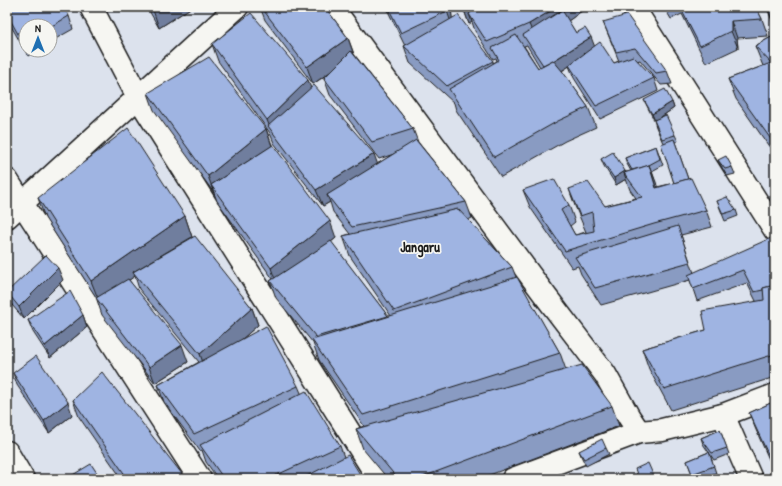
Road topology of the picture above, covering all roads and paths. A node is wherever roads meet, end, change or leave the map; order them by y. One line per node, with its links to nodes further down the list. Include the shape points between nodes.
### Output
1 (91, 7): 5 (street)
2 (236, 7): 5 (street)
3 (332, 7): 11 (street, via 605,374)
4 (632, 7): 8 (street)
5 (138, 97): 7 (street); 15 (street)
6 (7, 180): 7 (street)
7 (15, 210): 14 (street)
8 (775, 230)
9 (775, 395): 10 (street)
10 (723, 415): 11 (street, via 662,430); 17 (street)
11 (639, 432): 16 (street)
12 (7, 452): 13 (street)
13 (23, 479)
14 (200, 479)
15 (379, 479)
16 (513, 479)
17 (751, 479)

